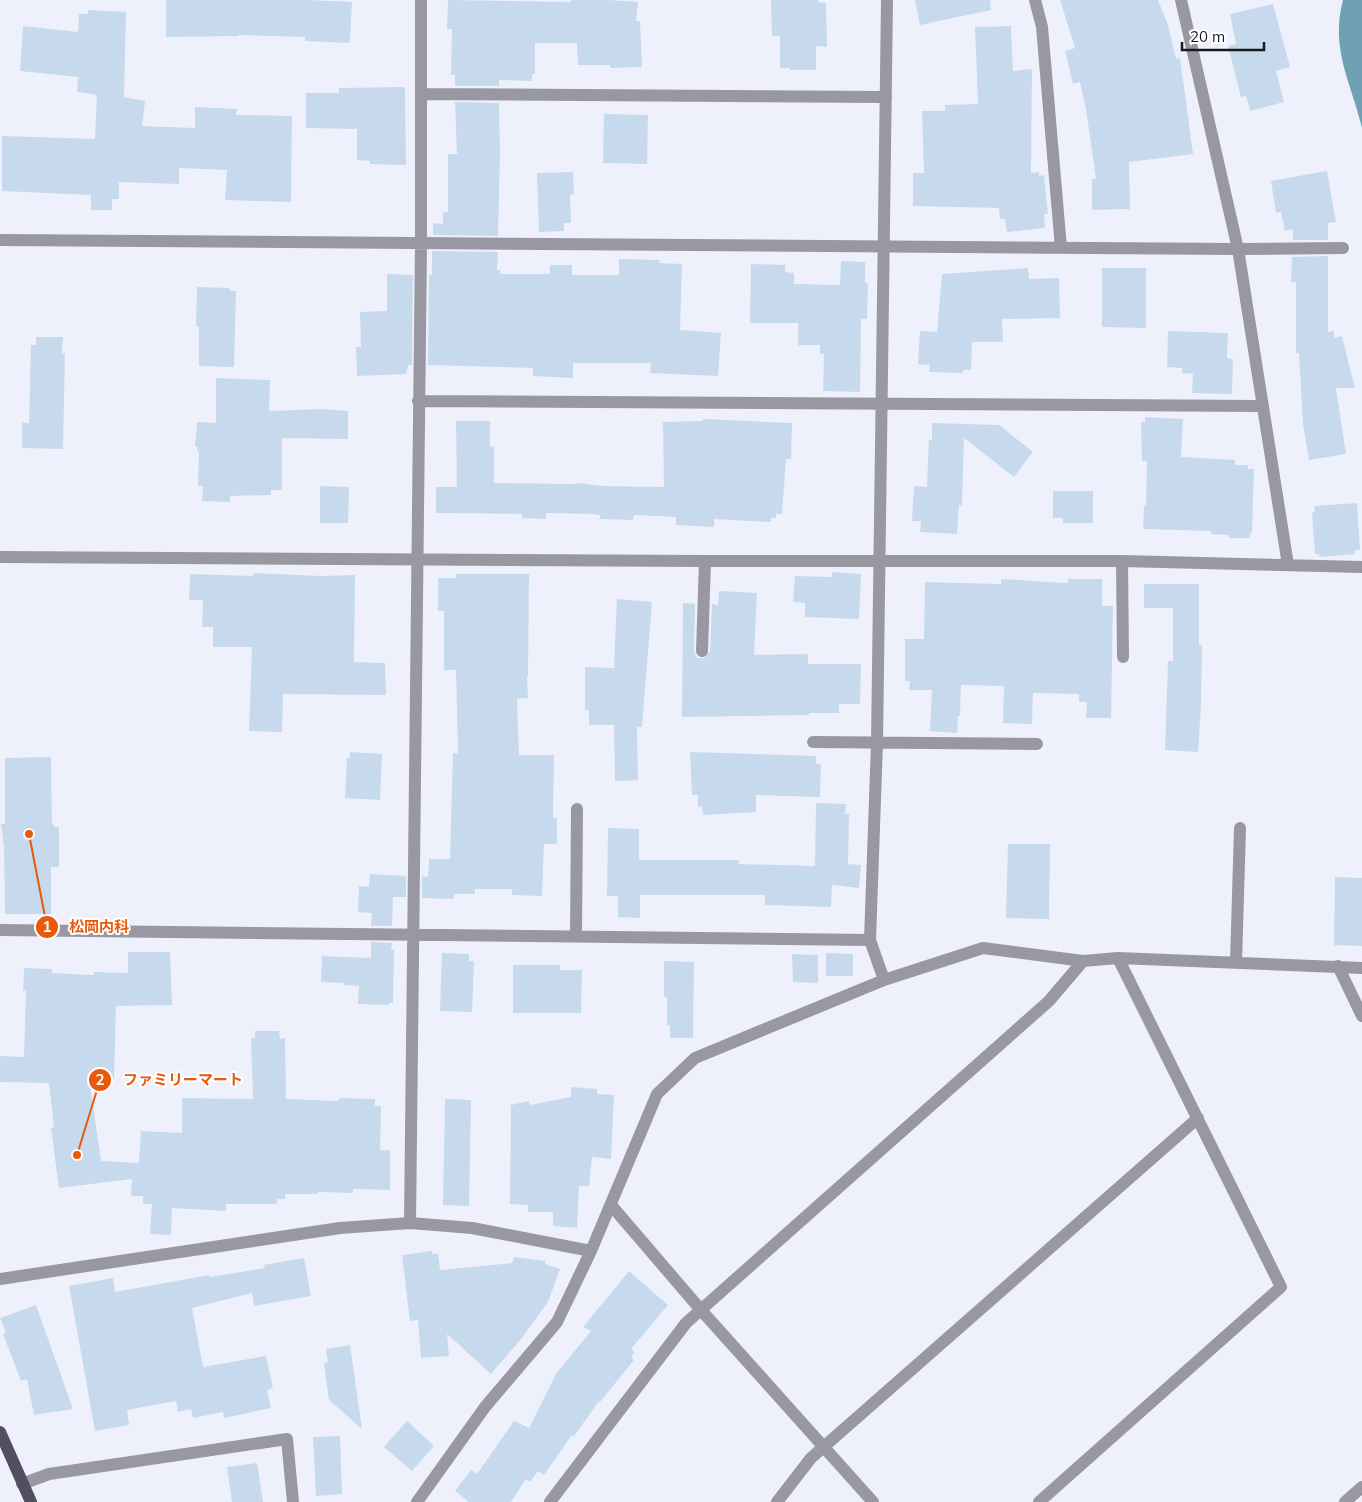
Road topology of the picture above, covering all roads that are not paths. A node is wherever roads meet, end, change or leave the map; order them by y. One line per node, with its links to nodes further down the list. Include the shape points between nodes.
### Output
1 (421, 0): 5 (street)
2 (887, 0): 6 (street)
3 (1035, 0): 10 (street, via 1042,27)
4 (1181, 0): 12 (street)
5 (421, 94): 6 (street); 8 (street)
6 (886, 97): 9 (street)
7 (0, 240): 8 (street)
8 (421, 244): 9 (street); 13 (street)
9 (884, 246): 10 (street); 14 (street)
10 (1061, 248): 12 (street)
11 (1343, 248): 12 (street)
12 (1238, 249): 15 (street)
13 (418, 400): 14 (street); 17 (street)
14 (882, 404): 15 (street); 18 (street)
15 (1262, 406): 21 (street)
16 (0, 557): 17 (street)
17 (417, 559): 19 (street); 31 (street)
18 (880, 560): 19 (street); 20 (street); 26 (street)
19 (705, 561): 23 (street)
20 (1122, 561): 21 (street); 24 (street)
21 (1288, 565): 22 (street)
22 (1362, 566)
23 (702, 652)
24 (1123, 657)
25 (814, 742): 26 (street)
26 (877, 743): 27 (street); 33 (street)
27 (1037, 744)
28 (577, 809): 32 (street)
29 (1240, 828): 36 (street)
30 (0, 930): 31 (street)
31 (412, 934): 32 (street); 43 (street)
32 (576, 936): 33 (street)
33 (870, 940): 39 (street)
34 (1118, 958): 35 (street); 36 (street); 41 (street)
35 (1083, 961): 39 (street, via 983,948); 46 (street, via 1049,1001)
36 (1236, 962): 37 (street)
37 (1338, 966): 38 (street); 40 (street)
38 (1362, 968)
39 (884, 980): 42 (street, via 695,1058 657,1094)
40 (1362, 1016)
41 (1198, 1118): 48 (street); 57 (street, via 1281,1288)
42 (611, 1205): 44 (street); 46 (street)
43 (410, 1223): 44 (street, via 472,1228); 45 (street, via 340,1228)
44 (591, 1251): 53 (street, via 557,1322 485,1407)
45 (0, 1279)
46 (701, 1310): 48 (street); 54 (street, via 686,1323)
47 (0, 1432): 49 (main road)
48 (824, 1446): 55 (street); 56 (street)
49 (22, 1484): 51 (main road); 52 (street, via 49,1474 287,1439)
50 (1362, 1487): 58 (street)
51 (31, 1502)
52 (293, 1502)
53 (417, 1502)
54 (550, 1502)
55 (777, 1502)
56 (873, 1502)
57 (1039, 1502)
58 (1345, 1502)

